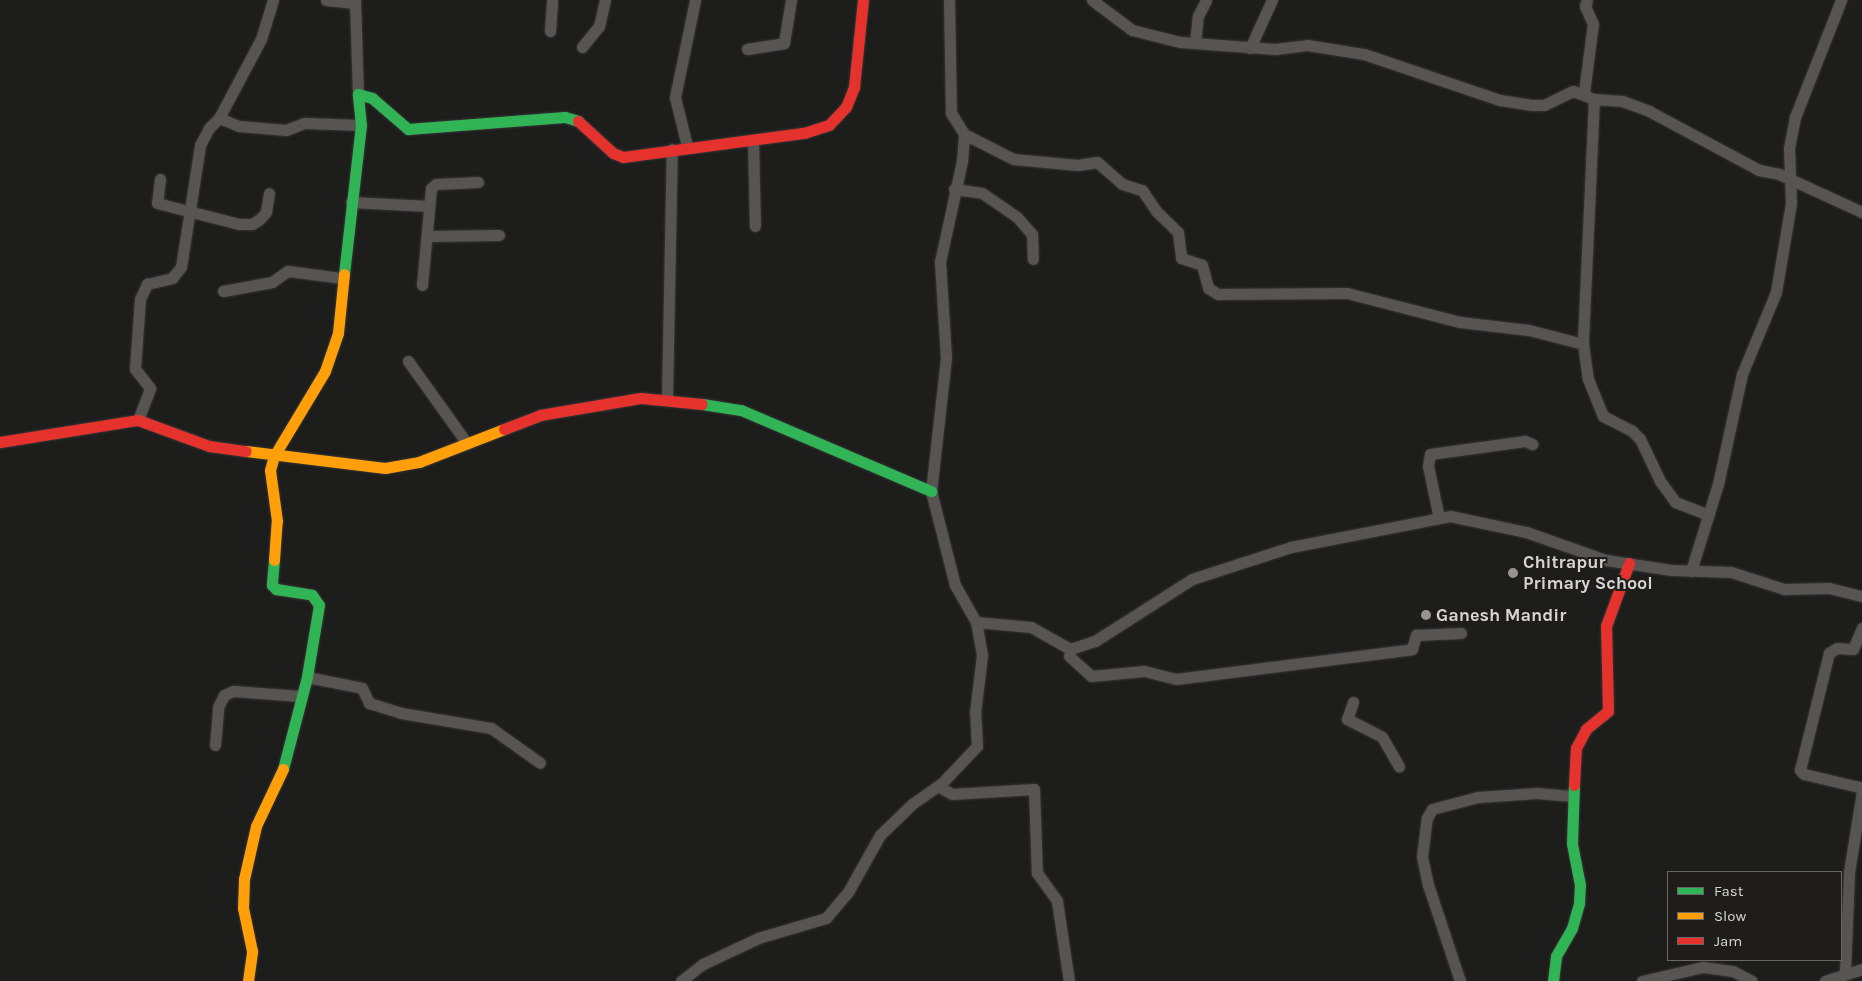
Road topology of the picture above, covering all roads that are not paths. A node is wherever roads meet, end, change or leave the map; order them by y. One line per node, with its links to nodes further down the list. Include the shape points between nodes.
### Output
1 (272, 0): 23 (street, via 261,38)
2 (326, 0): 14 (street)
3 (552, 0): 15 (street)
4 (606, 0): 17 (street, via 599,26)
5 (695, 0): 27 (street, via 676,97)
6 (790, 0): 19 (street, via 784,43)
7 (863, 0): 26 (street, via 854,87 840,117 818,130)
8 (949, 0): 25 (street, via 951,113)
9 (1092, 0): 16 (street, via 1132,30)
10 (1206, 0): 16 (street, via 1198,16)
11 (1272, 0): 18 (street)
12 (1587, 0): 20 (street, via 1585,6 1593,24)
13 (1841, 0): 30 (street, via 1795,117 1789,148)
14 (355, 1): 21 (street)
15 (550, 31)
16 (1195, 42): 18 (street)
17 (582, 47)
18 (1250, 48): 20 (street, via 1306,45 1364,54 1500,100 1532,105 1544,104 1573,91)
19 (747, 49)
20 (1584, 92): 22 (street)
21 (358, 94): 24 (street); 28 (street, via 372,98 408,129 565,116 577,120 613,153 623,157)
22 (1594, 99): 30 (street, via 1622,101 1649,111 1759,170); 45 (street)
23 (219, 118): 24 (street, via 239,126 286,130 304,123); 36 (street, via 200,145)
24 (360, 125): 34 (street)
25 (964, 134): 32 (street); 45 (street, via 1013,159 1078,165 1096,162 1122,184 1142,190 1156,212 1178,232 1181,258 1202,265 1208,288 1218,294 1347,293 1460,322 1529,330)
26 (753, 140): 27 (street); 38 (street)
27 (687, 146): 28 (street)
28 (672, 149): 47 (street)
29 (160, 179): 36 (street, via 157,202)
30 (1788, 180): 37 (street); 54 (street, via 1791,204 1776,292 1742,374)
31 (478, 182): 35 (street, via 436,184 430,188)
32 (954, 189): 41 (street, via 982,193 1018,217 1032,234); 53 (street, via 940,262 946,358)
33 (269, 193): 36 (street, via 266,212 252,224)
34 (351, 202): 35 (street); 42 (street)
35 (429, 206): 40 (street)
36 (190, 212): 48 (street, via 178,274 147,284 140,299 135,369 150,389)
37 (1862, 212)
38 (755, 226)
39 (499, 235): 40 (street)
40 (428, 236): 43 (street)
41 (1033, 259)
42 (341, 278): 44 (street, via 288,271 272,282); 52 (street, via 338,333 333,353)
43 (422, 285)
44 (223, 291)
45 (1583, 344): 54 (street, via 1589,386 1602,416 1631,430 1640,439 1660,481 1675,502)
46 (408, 360): 50 (street)
47 (666, 399): 50 (street, via 641,398 555,411); 53 (street, via 741,410)
48 (138, 420): 49 (street, via 62,434 39,433); 52 (street, via 201,444)
49 (0, 442)
50 (466, 442): 52 (street, via 419,462 393,467 352,467)
51 (1532, 444): 55 (street, via 1525,441 1430,454 1428,466)
52 (274, 456): 63 (street, via 270,470 277,539 272,585 276,589 312,595 319,605)
53 (931, 491): 59 (street, via 955,586)
54 (1709, 515): 57 (street)
55 (1439, 518): 56 (street, via 1450,516 1526,532 1584,554); 59 (street, via 1291,547 1192,579 1095,641 1070,649 1031,627)
56 (1629, 563): 57 (street); 70 (street, via 1606,626 1610,705 1605,715 1578,737)
57 (1691, 571): 58 (street, via 1731,572 1784,589 1820,588)
58 (1862, 596)
59 (976, 622): 69 (street, via 982,655 975,713 977,746)
60 (1862, 628): 72 (street, via 1852,649 1831,650 1829,653 1800,770 1804,774 1859,787 1862,792 1848,888)
61 (1461, 634): 62 (street, via 1416,635 1412,649 1176,679 1144,671 1092,676)
62 (1069, 656)
63 (307, 677): 64 (street); 67 (street, via 362,688 369,703 401,713 491,728)
64 (300, 696): 66 (street, via 233,691 224,695 218,707); 73 (street, via 282,775 256,826 244,879 243,908 252,951)
65 (1353, 702): 68 (street, via 1347,719 1382,736)
66 (215, 745)
67 (540, 763)
68 (1399, 766)
69 (938, 786): 74 (street, via 912,804 880,835 848,892 826,918 758,938 703,964); 75 (street, via 952,794 1034,789 1037,873 1057,900)
70 (1573, 796): 76 (street, via 1537,793 1478,798 1432,809 1427,818 1422,857); 77 (street, via 1572,844 1580,885 1579,903 1572,928 1556,956)
71 (1862, 969): 72 (street)
72 (1845, 972): 80 (street)
73 (248, 981)
74 (681, 981)
75 (1069, 981)
76 (1460, 981)
77 (1553, 981)
78 (1642, 981): 79 (street, via 1703,967 1733,971)
79 (1752, 981)
80 (1825, 981)

